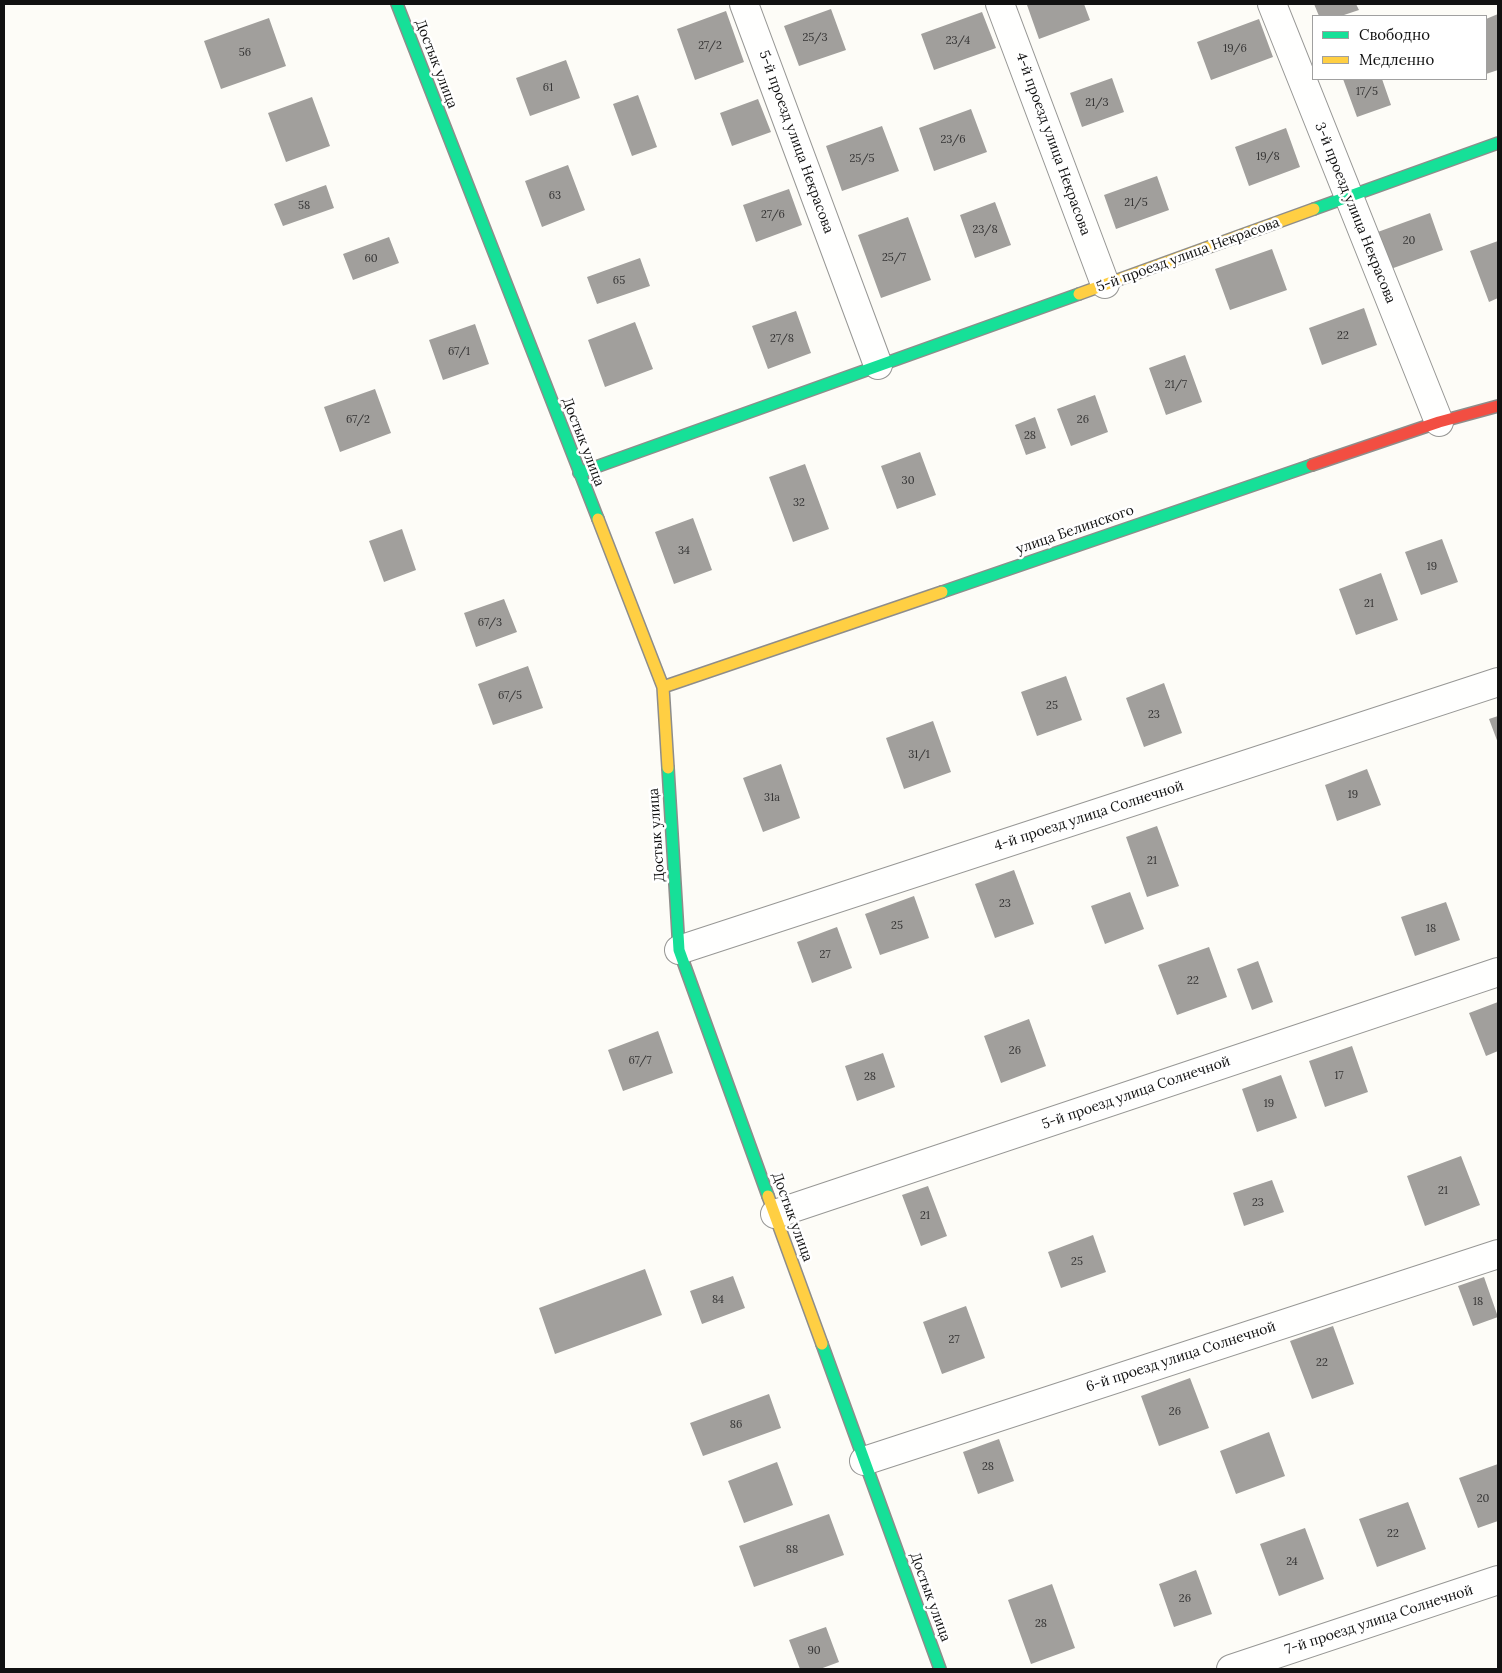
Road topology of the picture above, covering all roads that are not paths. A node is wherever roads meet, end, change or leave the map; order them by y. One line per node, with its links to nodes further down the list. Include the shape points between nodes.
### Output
1 (396, 4): 11 (street, Достык улица)
2 (744, 4): 8 (street, 5-й проезд улица Некрасова)
3 (1000, 4): 7 (street, 4-й проезд улица Некрасова)
4 (1272, 4): 6 (street, 3-й проезд улица Некрасова)
5 (1498, 143): 6 (street, 5-й проезд улица Некрасова)
6 (1349, 197): 7 (street, 5-й проезд улица Некрасова); 10 (street, 3-й проезд улица Некрасова)
7 (1105, 284): 8 (street, 5-й проезд улица Некрасова)
8 (878, 365): 11 (street, 5-й проезд улица Некрасова)
9 (1498, 406): 10 (street, улица Белинского)
10 (1439, 422): 13 (street, улица Белинского)
11 (579, 472): 13 (street, Достык улица)
12 (1498, 682): 14 (street, 4-й проезд улица Солнечной)
13 (663, 686): 14 (street, Достык улица)
14 (679, 950): 16 (street, Достык улица)
15 (1498, 972): 16 (street, 5-й проезд улица Солнечной)
16 (774, 1214): 18 (street, Достык улица)
17 (1498, 1254): 18 (street, 6-й проезд улица Солнечной)
18 (864, 1461): 20 (street, Достык улица)
19 (1498, 1580): 21 (street, 7-й проезд улица Солнечной)
20 (940, 1669)
21 (1231, 1669)

